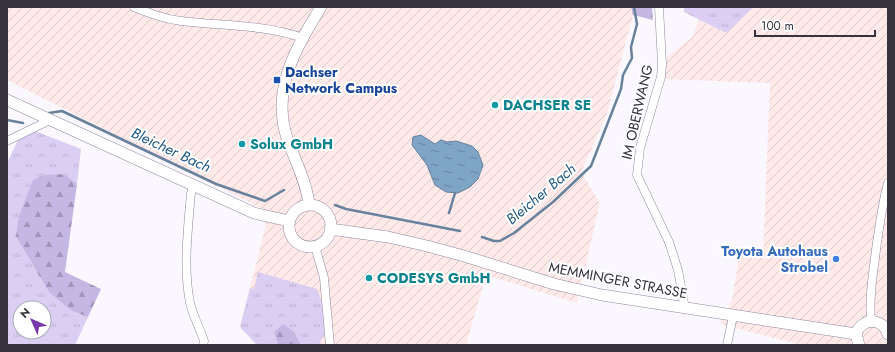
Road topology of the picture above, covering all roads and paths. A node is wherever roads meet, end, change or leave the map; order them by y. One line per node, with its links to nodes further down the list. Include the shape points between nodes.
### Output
1 (134, 7): 4 (street, via 180,21 263,28)
2 (321, 7): 4 (main road)
3 (659, 7): 14 (street, IM OBERWANG, via 661,77 640,148 637,175 668,242 678,270)
4 (303, 38): 10 (main road, via 282,91 282,122)
5 (7, 100): 6 (main road)
6 (50, 120): 7 (street); 9 (main road)
7 (7, 141)
8 (888, 183): 16 (street, via 872,287)
9 (193, 186): 11 (main road, via 254,213); 21 (street, via 187,238 186,280)
10 (310, 204): 11 (main road, via 296,209); 12 (main road, via 323,209 328,215)
11 (289, 221): 13 (main road, via 289,228 295,241 301,245)
12 (330, 229): 13 (main road, via 325,240); 14 (main road, MEMMINGER STRASSE, via 388,237 427,246 602,296)
13 (315, 246): 20 (street, via 324,278)
14 (685, 309): 15 (main road, MEMMINGER STRASSE)
15 (733, 316): 17 (main road, MEMMINGER STRASSE); 22 (street)
16 (871, 321): 17 (main road, via 863,324); 18 (main road, via 885,327)
17 (856, 334): 23 (main road)
18 (888, 334)
19 (888, 342): 24 (main road)
20 (333, 344)
21 (203, 345)
22 (727, 345)
23 (859, 345)
24 (886, 345)

